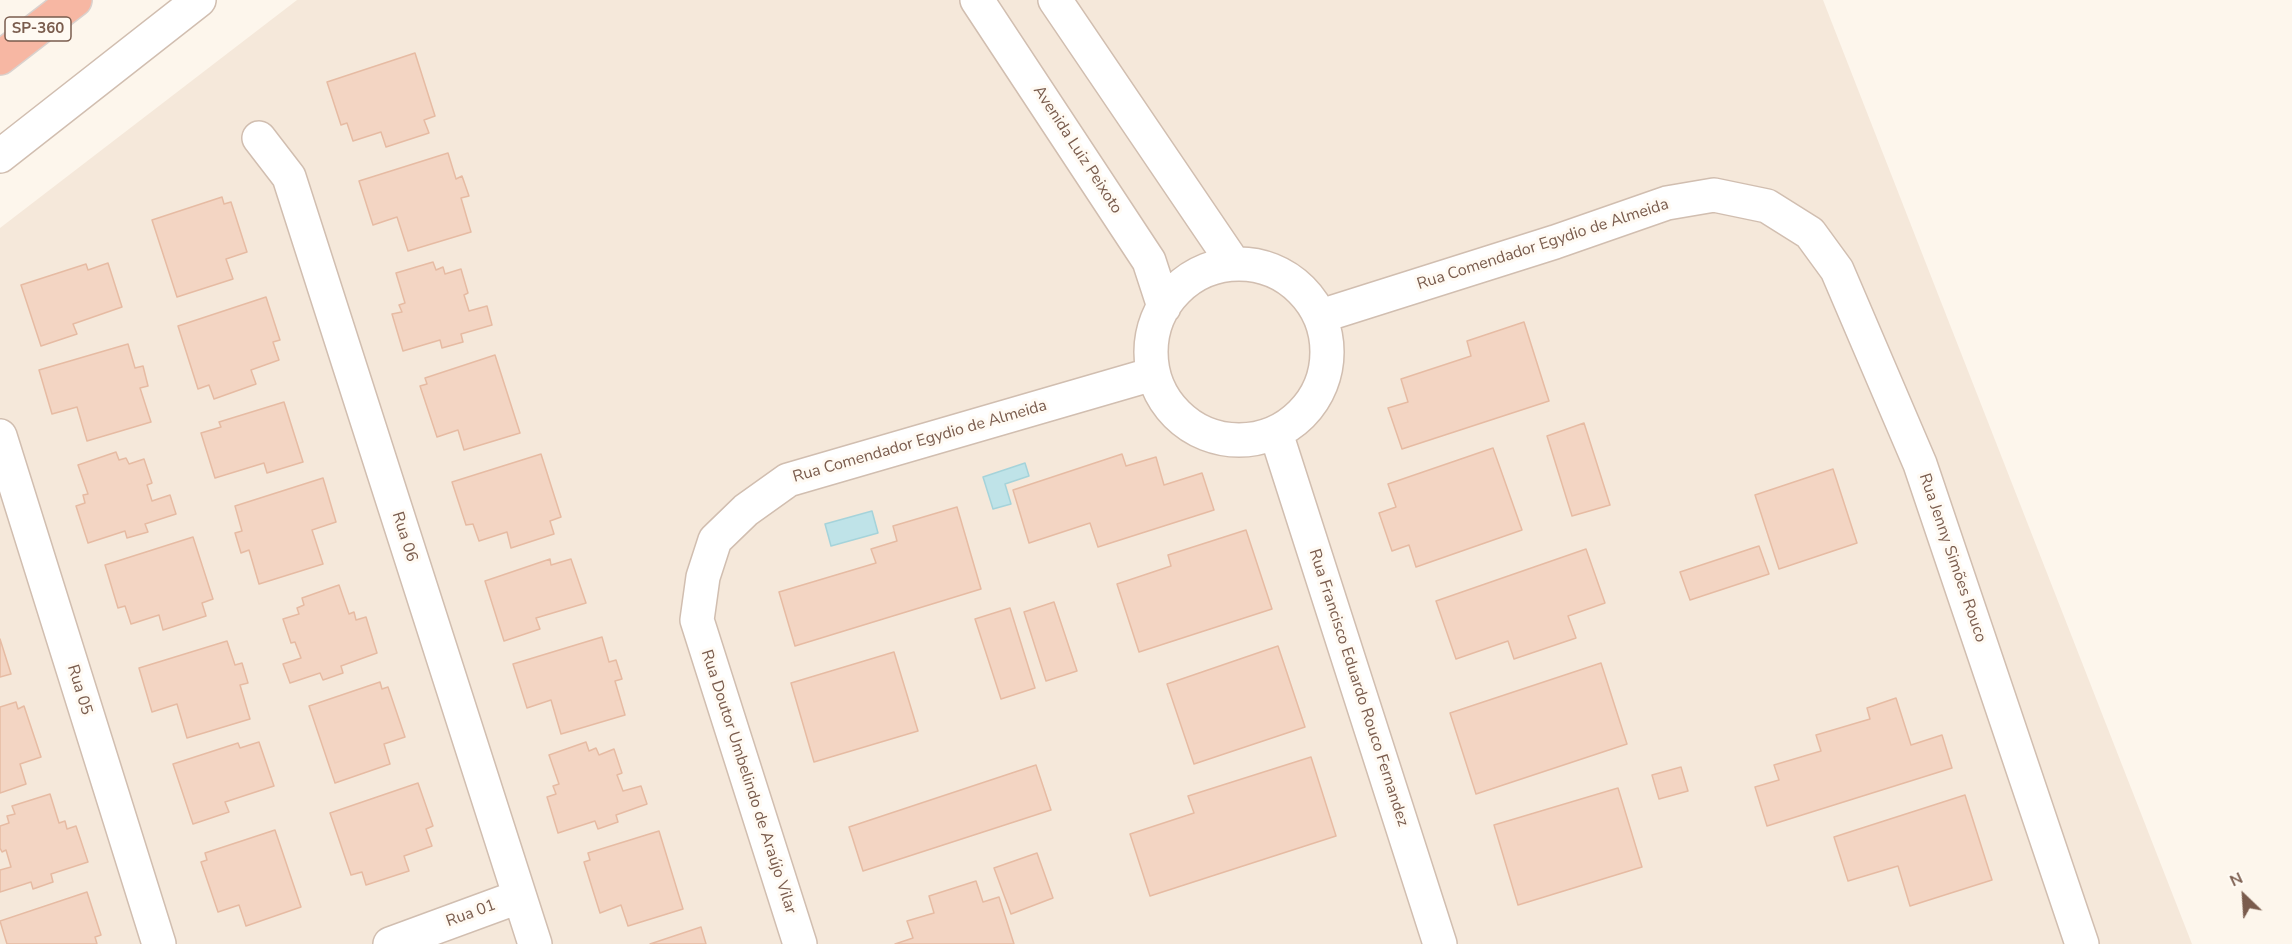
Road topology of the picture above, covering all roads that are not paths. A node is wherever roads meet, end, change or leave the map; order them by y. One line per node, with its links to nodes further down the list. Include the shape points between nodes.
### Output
1 (75, 0): 5 (highway, SP-360)
2 (199, 0): 7 (street)
3 (1055, 0): 9 (street)
4 (984, 2): 10 (street, Avenida Luiz Peixoto, via 1149,261)
5 (0, 58)
6 (259, 138): 16 (street, Rua 06, via 289,177)
7 (0, 156)
8 (1767, 206): 11 (street, Rua Comendador Egydio de Almeida, via 1714,195 1667,203); 22 (street, Rua Jenny Simões Rouco, via 1810,233 1837,270 1920,464)
9 (1234, 264): 10 (street, via 1194,277); 11 (street, via 1260,266 1285,277 1306,294)
10 (1164, 307): 12 (street, via 1154,328)
11 (1321, 316): 13 (street, via 1328,350 1322,384 1304,413)
12 (1153, 374): 13 (street, via 1163,398 1179,418 1201,432 1226,440 1251,440); 15 (street, Rua Comendador Egydio de Almeida, via 788,480 746,510 715,540 703,577)
13 (1276, 433): 21 (street, Rua Francisco Eduardo Rouco Fernandez)
14 (0, 436): 17 (street, Rua 05)
15 (697, 620): 20 (street, Rua Doutor Umbelindo de Araújo Vilar)
16 (518, 897): 18 (street, Rua 01); 19 (street, Rua 06)
17 (159, 944)
18 (390, 944)
19 (535, 944)
20 (800, 944)
21 (1440, 944)
22 (2082, 944)

